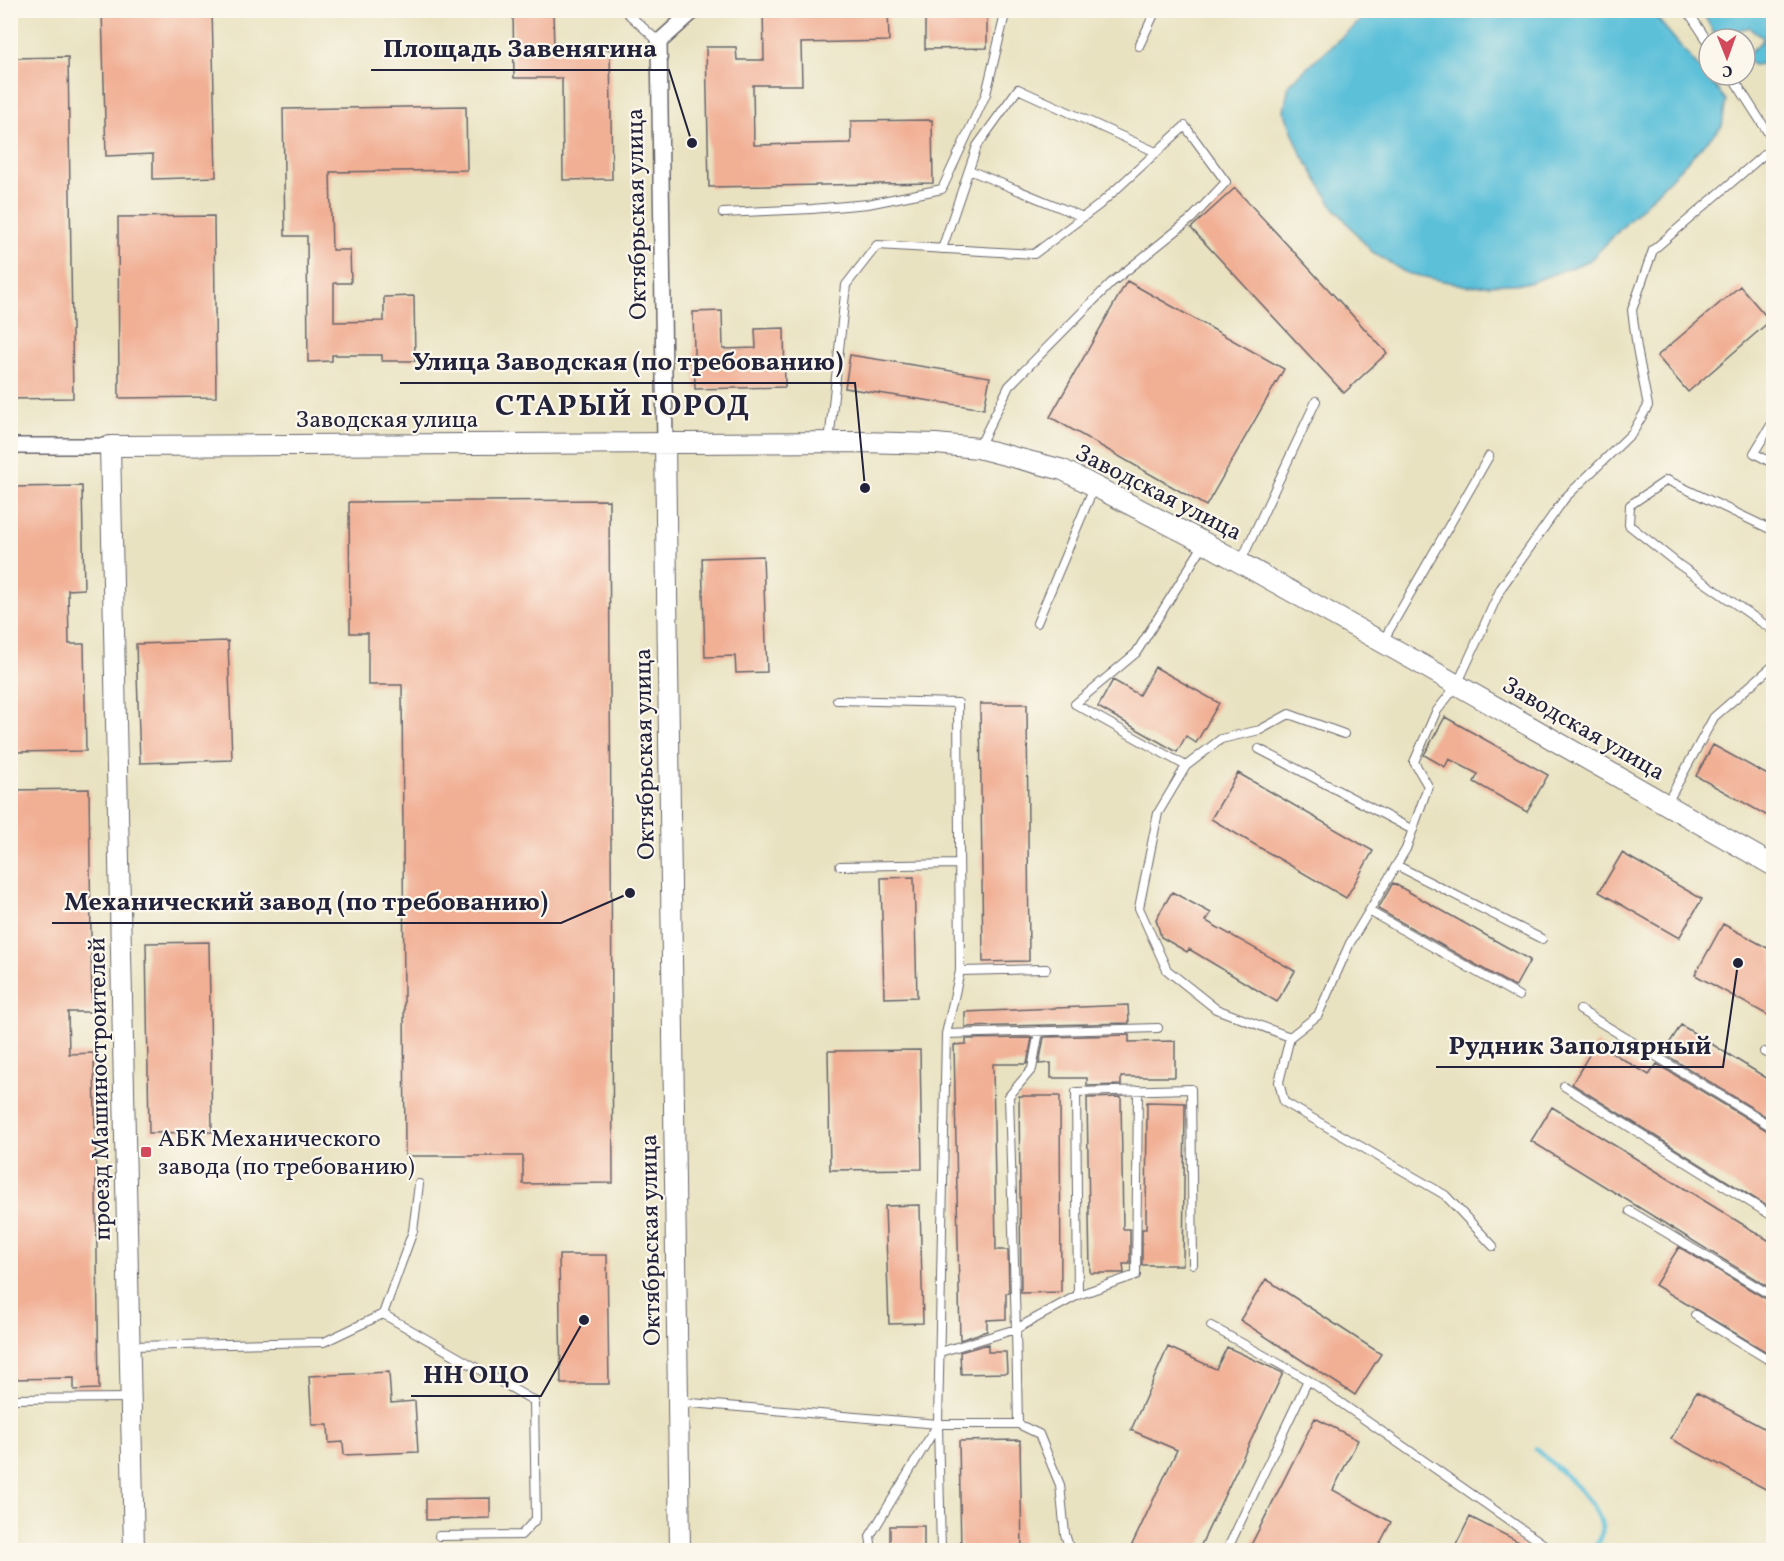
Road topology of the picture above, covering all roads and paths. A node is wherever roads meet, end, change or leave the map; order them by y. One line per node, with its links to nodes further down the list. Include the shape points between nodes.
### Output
1 (624, 10): 7 (lane)
2 (697, 10): 7 (street)
3 (1006, 10): 13 (lane, via 986,94 942,189 868,204)
4 (1156, 10): 8 (lane)
5 (1687, 10): 6 (lane)
6 (1698, 27)
7 (659, 42): 19 (street, Октябрьская улица)
8 (1139, 46)
9 (1738, 87): 10 (lane)
10 (1773, 144): 33 (lane, via 1653,250 1632,310 1648,406 1633,432 1564,498 1501,588)
11 (1156, 152): 12 (lane, via 1018,89 977,146); 14 (lane); 22 (lane, via 1185,126 1226,182 1191,219 1111,283 1009,386)
12 (969, 170): 14 (lane); 15 (lane)
13 (723, 213)
14 (1083, 217): 15 (lane, via 1034,254)
15 (942, 249): 18 (lane, via 877,245 846,285)
16 (1316, 401): 28 (lane)
17 (1773, 420): 24 (lane, via 1754,453)
18 (829, 442): 19 (street, Заводская улица); 22 (street, Заводская улица)
19 (665, 443): 21 (street, Заводская улица); 76 (street, Октябрьская улица)
20 (10, 446): 21 (street, Заводская улица)
21 (110, 446): 70 (street, проезд Машиностроителей)
22 (978, 448): 25 (street, Заводская улица, via 1063,470)
23 (1489, 456): 31 (lane)
24 (1773, 464)
25 (1095, 486): 27 (street, Заводская улица); 29 (lane)
26 (1773, 531): 30 (lane, via 1667,480 1630,505 1629,525)
27 (1205, 543): 28 (street, Заводская улица); 37 (lane, via 1136,653 1075,704)
28 (1240, 562): 31 (street, Заводская улица)
29 (1037, 623)
30 (1773, 631)
31 (1382, 642): 33 (street, Заводская улица)
32 (1773, 665): 38 (lane, via 1714,717)
33 (1457, 685): 38 (street, Заводская улица); 39 (lane, via 1436,712 1414,762 1428,786)
34 (837, 700): 40 (lane, via 958,703)
35 (1344, 734): 37 (lane, via 1288,714 1260,730 1221,739)
36 (1259, 748): 39 (lane)
37 (1186, 766): 53 (lane, via 1158,813 1139,908 1167,970 1216,1009)
38 (1666, 805): 43 (street, Заводская улица)
39 (1413, 830): 41 (lane)
40 (959, 864): 42 (lane); 47 (lane)
41 (1396, 865): 44 (lane); 45 (lane)
42 (840, 866)
43 (1773, 866)
44 (1369, 911): 48 (lane); 53 (lane, via 1318,1015)
45 (1542, 939)
46 (1046, 969): 47 (lane)
47 (960, 971): 52 (lane)
48 (1519, 996)
49 (1580, 1010): 58 (lane)
50 (1158, 1028): 51 (lane)
51 (1039, 1031): 52 (lane); 69 (lane, via 1032,1069 1009,1096)
52 (946, 1034): 71 (lane)
53 (1290, 1037): 62 (lane, via 1280,1082 1284,1102 1445,1195)
54 (1764, 1052): 55 (lane)
55 (1773, 1057)
56 (1564, 1086): 61 (lane)
57 (1137, 1090): 63 (lane, via 1191,1089); 64 (lane, via 1136,1275); 64 (lane, via 1076,1092)
58 (1773, 1128)
59 (419, 1184): 66 (lane, via 413,1231)
60 (1630, 1211): 65 (lane)
61 (1773, 1217)
62 (1494, 1246)
63 (1193, 1264)
64 (1078, 1295): 69 (lane)
65 (1773, 1297)
66 (383, 1314): 70 (lane, via 324,1342); 79 (lane, via 534,1401 536,1519 521,1534)
67 (1695, 1315): 72 (lane)
68 (1211, 1326): 73 (lane)
69 (1016, 1329): 71 (lane); 78 (lane)
70 (130, 1346): 74 (street, проезд Машиностроителей)
71 (940, 1352): 77 (lane)
72 (1773, 1364)
73 (1308, 1380): 80 (lane); 86 (lane)
74 (131, 1398): 75 (lane); 81 (street, проезд Машиностроителей)
75 (10, 1399)
76 (678, 1402): 77 (lane); 82 (street, Октябрьская улица)
77 (938, 1424): 78 (lane); 83 (lane, via 870,1536); 84 (lane)
78 (1018, 1424): 85 (lane, via 1039,1434 1060,1485)
79 (439, 1536)
80 (1548, 1550)
81 (134, 1551)
82 (680, 1551)
83 (872, 1551)
84 (941, 1551)
85 (1070, 1551)
86 (1227, 1551)

